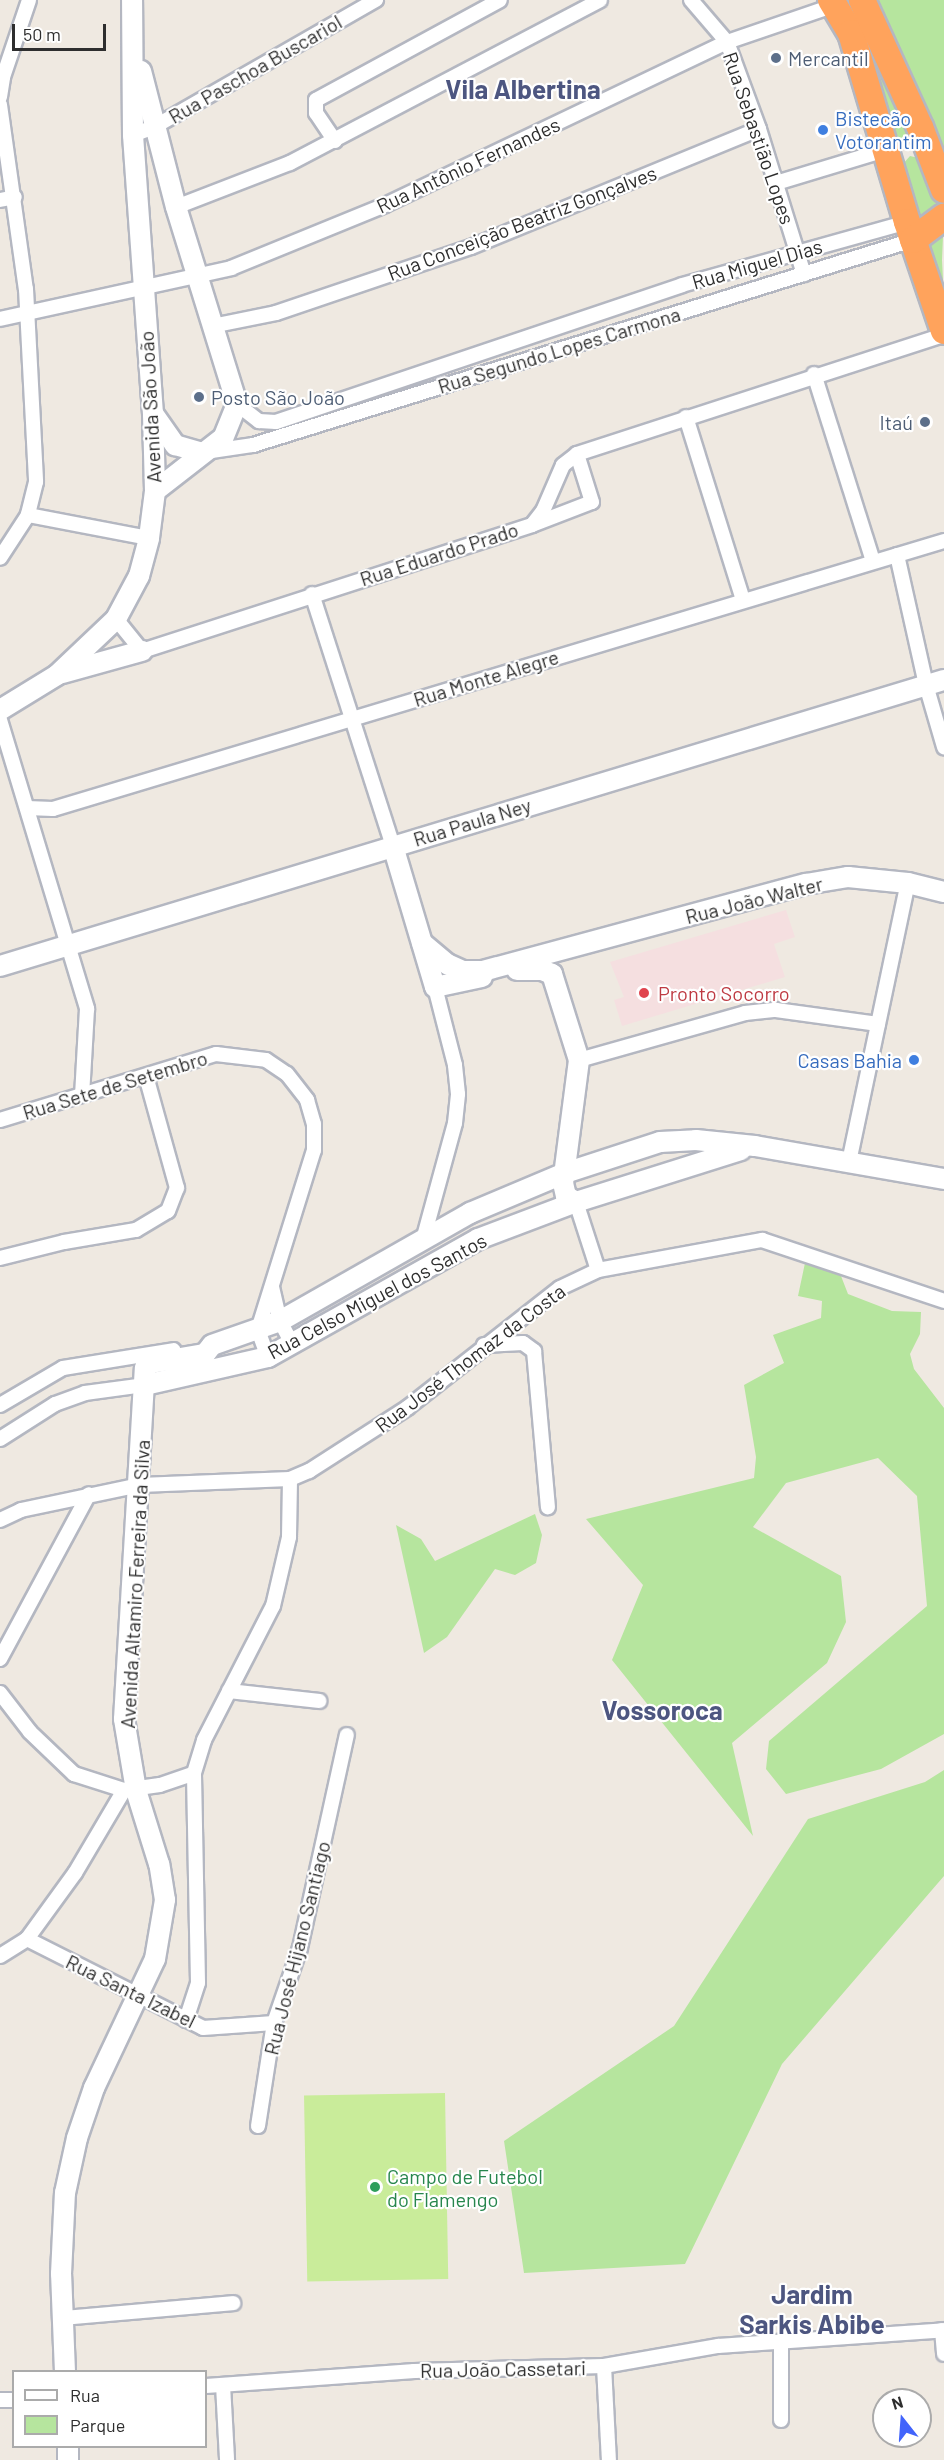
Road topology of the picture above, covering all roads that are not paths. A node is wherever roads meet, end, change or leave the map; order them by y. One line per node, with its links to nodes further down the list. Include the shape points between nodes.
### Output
1 (29, 0): 11 (street)
2 (132, 0): 9 (main road, Avenida São João)
3 (376, 0): 14 (street, Rua Paschoa Buscariol)
4 (500, 0): 17 (street, via 316,100 316,113)
5 (600, 0): 17 (street)
6 (691, 0): 10 (street, Rua Sebastião Lopes)
7 (862, 0): 19 (highway)
8 (833, 3): 10 (street, Rua Antônio Fernandes); 18 (highway, via 850,33)
9 (134, 39): 14 (main road, Avenida São João); 16 (main road, Avenida São João)
10 (727, 42): 15 (street, Rua Sebastião Lopes); 29 (street, Rua Antônio Fernandes, via 385,205 231,268)
11 (1, 78): 12 (street)
12 (0, 97)
13 (0, 105): 22 (street)
14 (154, 128): 16 (street, Rua Paschoa Buscariol); 24 (main road, Avenida São João)
15 (759, 129): 20 (street, Rua Sebastião Lopes); 33 (street, Rua Conceição Beatriz Gonçalves, via 471,247 276,313)
16 (133, 135): 30 (main road, Avenida São João)
17 (334, 141): 24 (street, via 290,163)
18 (885, 150): 19 (highway, via 910,147); 20 (street); 26 (highway)
19 (932, 158): 21 (highway)
20 (776, 183): 27 (street, Rua Sebastião Lopes)
21 (944, 190)
22 (15, 197): 23 (street); 31 (street)
23 (0, 200)
24 (176, 207): 29 (main road, Avenida São João)
25 (944, 217): 26 (highway)
26 (910, 231): 27 (street, Rua Miguel Dias); 28 (street, Rua Segundo Lopes Carmona); 34 (highway)
27 (796, 253): 28 (street, Rua Sebastião Lopes); 39 (street, Rua Miguel Dias, via 682,285)
28 (804, 274): 40 (street, Rua Segundo Lopes Carmona)
29 (198, 277): 30 (street, Rua Antônio Fernandes); 33 (main road, Avenida São João)
30 (143, 285): 31 (street, Rua Antônio Fernandes); 37 (main road, Avenida São João)
31 (26, 314): 32 (street, Rua Antônio Fernandes); 44 (street, via 36,483)
32 (0, 319)
33 (213, 326): 36 (main road, Avenida São João)
34 (944, 333): 35 (street)
35 (814, 374): 38 (street); 50 (street)
36 (237, 404): 39 (street, via 259,421); 41 (main road, via 228,431)
37 (153, 414): 41 (main road, via 175,445); 43 (main road, Avenida São João)
38 (686, 417): 42 (street); 52 (street)
39 (272, 422): 40 (street)
40 (277, 438): 41 (street, Rua Segundo Lopes Carmona)
41 (203, 453): 43 (main road)
42 (577, 454): 45 (street, Rua Eduardo Prado, via 563,465 543,511); 45 (street, via 592,502)
43 (155, 491): 46 (main road, Avenida São João)
44 (28, 515): 46 (street); 49 (street)
45 (532, 525): 51 (street, Rua Eduardo Prado)
46 (149, 538): 53 (main road, Avenida São João, via 139,576)
47 (944, 542): 48 (street, Rua Monte Alegre)
48 (897, 555): 50 (street, Rua Monte Alegre); 56 (street)
49 (0, 558)
50 (873, 561): 52 (street, Rua Monte Alegre)
51 (312, 594): 54 (street, Rua Eduardo Prado); 58 (street)
52 (743, 600): 58 (street, Rua Monte Alegre)
53 (117, 619): 54 (street); 55 (main road, Avenida São João)
54 (142, 651): 55 (main road)
55 (57, 675): 57 (main road, Avenida São João)
56 (935, 683): 60 (street); 62 (main road, Rua Paula Ney)
57 (0, 710)
58 (353, 719): 61 (street, Rua Monte Alegre, via 53,809); 62 (street)
59 (0, 720): 61 (street)
60 (944, 747)
61 (27, 808): 66 (street)
62 (393, 846): 65 (main road); 66 (main road, Rua Paula Ney)
63 (908, 884): 64 (main road, Rua João Walter); 67 (main road, Rua João Walter, via 848,878 806,884); 71 (street)
64 (944, 892)
65 (422, 943): 67 (main road, Rua João Walter, via 447,964 463,971 483,971); 70 (main road)
66 (69, 945): 68 (main road, Rua Paula Ney); 74 (street, via 87,1009)
67 (566, 951): 69 (main road)
68 (0, 966)
69 (552, 974): 70 (main road, via 525,968); 72 (main road)
70 (435, 987): 81 (street, via 455,1065 458,1094 455,1123)
71 (878, 1024): 72 (street, via 776,1010 745,1013); 77 (street)
72 (579, 1059): 78 (main road)
73 (146, 1076): 74 (street, Rua Sete de Setembro); 82 (street, via 177,1188 168,1211 136,1230); 85 (street, Rua Sete de Setembro, via 216,1054 248,1055 266,1060 287,1074 307,1100 314,1124 314,1150)
74 (82, 1095): 75 (street, Rua Sete de Setembro)
75 (0, 1120)
76 (755, 1146): 77 (main road, Rua Celso Miguel dos Santos); 78 (main road, Rua Celso Miguel dos Santos, via 696,1140 660,1142); 80 (main road, Rua Celso Miguel dos Santos)
77 (849, 1162): 79 (main road, Rua Celso Miguel dos Santos)
78 (565, 1173): 80 (main road, via 563,1189); 81 (main road, Rua Celso Miguel dos Santos, via 470,1213)
79 (944, 1179)
80 (576, 1202): 83 (main road, Rua Celso Miguel dos Santos, via 478,1239); 84 (street)
81 (423, 1240): 83 (main road, via 431,1256); 87 (main road, Rua Celso Miguel dos Santos)
82 (0, 1258)
83 (426, 1264): 91 (main road, Rua Celso Miguel dos Santos)
84 (598, 1270): 86 (street, Rua José Thomaz da Costa, via 762,1240); 89 (street, Rua José Thomaz da Costa, via 560,1288)
85 (272, 1287): 87 (street); 88 (street, Rua Sete de Setembro)
86 (944, 1301)
87 (280, 1321): 88 (main road, Rua Celso Miguel dos Santos); 91 (street)
88 (258, 1330): 90 (main road, Rua Celso Miguel dos Santos); 92 (street)
89 (484, 1344): 96 (street, Rua José Thomaz da Costa, via 407,1408 309,1471); 99 (street, via 523,1343 534,1351)
90 (212, 1345): 93 (main road, via 205,1354 151,1364 145,1368); 94 (street, Rua Celso Miguel dos Santos, via 80,1363 29,1386)
91 (293, 1345): 92 (main road, Rua Celso Miguel dos Santos)
92 (268, 1357): 93 (main road, Rua Celso Miguel dos Santos)
93 (145, 1385): 95 (street, Rua Celso Miguel dos Santos, via 85,1393 55,1404); 97 (main road, Avenida Altamiro Ferreira da Silva)
94 (0, 1406)
95 (0, 1439)
96 (290, 1479): 97 (street); 102 (street, via 283,1571 273,1605)
97 (140, 1485): 98 (street); 107 (main road, Avenida Altamiro Ferreira da Silva, via 124,1719)
98 (89, 1494): 100 (street, via 21,1510); 101 (street)
99 (548, 1507)
100 (0, 1520)
101 (0, 1659)
102 (229, 1691): 104 (street); 106 (street, via 204,1740)
103 (0, 1693): 107 (street, via 30,1732 74,1774)
104 (319, 1701)
105 (347, 1735): 112 (street, Rua José Hijano Santiago, via 300,1948)
106 (194, 1773): 107 (street); 111 (street, via 198,1983)
107 (130, 1790): 108 (street); 110 (main road, Avenida Altamiro Ferreira da Silva, via 159,1864 165,1900 155,1959)
108 (27, 1939): 109 (street); 110 (street, Rua Santa Izabel)
109 (0, 1956)
110 (136, 1996): 111 (street, Rua Santa Izabel); 115 (main road, Avenida Altamiro Ferreira da Silva, via 94,2088 77,2138 65,2193)
111 (186, 2020): 112 (street, Rua Santa Izabel, via 203,2028)
112 (274, 2023): 113 (street, Rua José Hijano Santiago)
113 (258, 2126)
114 (233, 2303): 115 (street)
115 (63, 2318): 120 (main road, Avenida Altamiro Ferreira da Silva)
116 (943, 2330): 117 (street, Rua João Cassetari); 118 (street)
117 (782, 2343): 119 (street, Rua João Cassetari, via 718,2346); 123 (street)
118 (944, 2354)
119 (604, 2366): 121 (street, Rua João Cassetari, via 414,2371); 125 (street)
120 (65, 2370)
121 (223, 2385): 122 (street, Rua João Cassetari); 124 (street)
122 (207, 2386)
123 (781, 2420)
124 (227, 2460)
125 (609, 2460)

